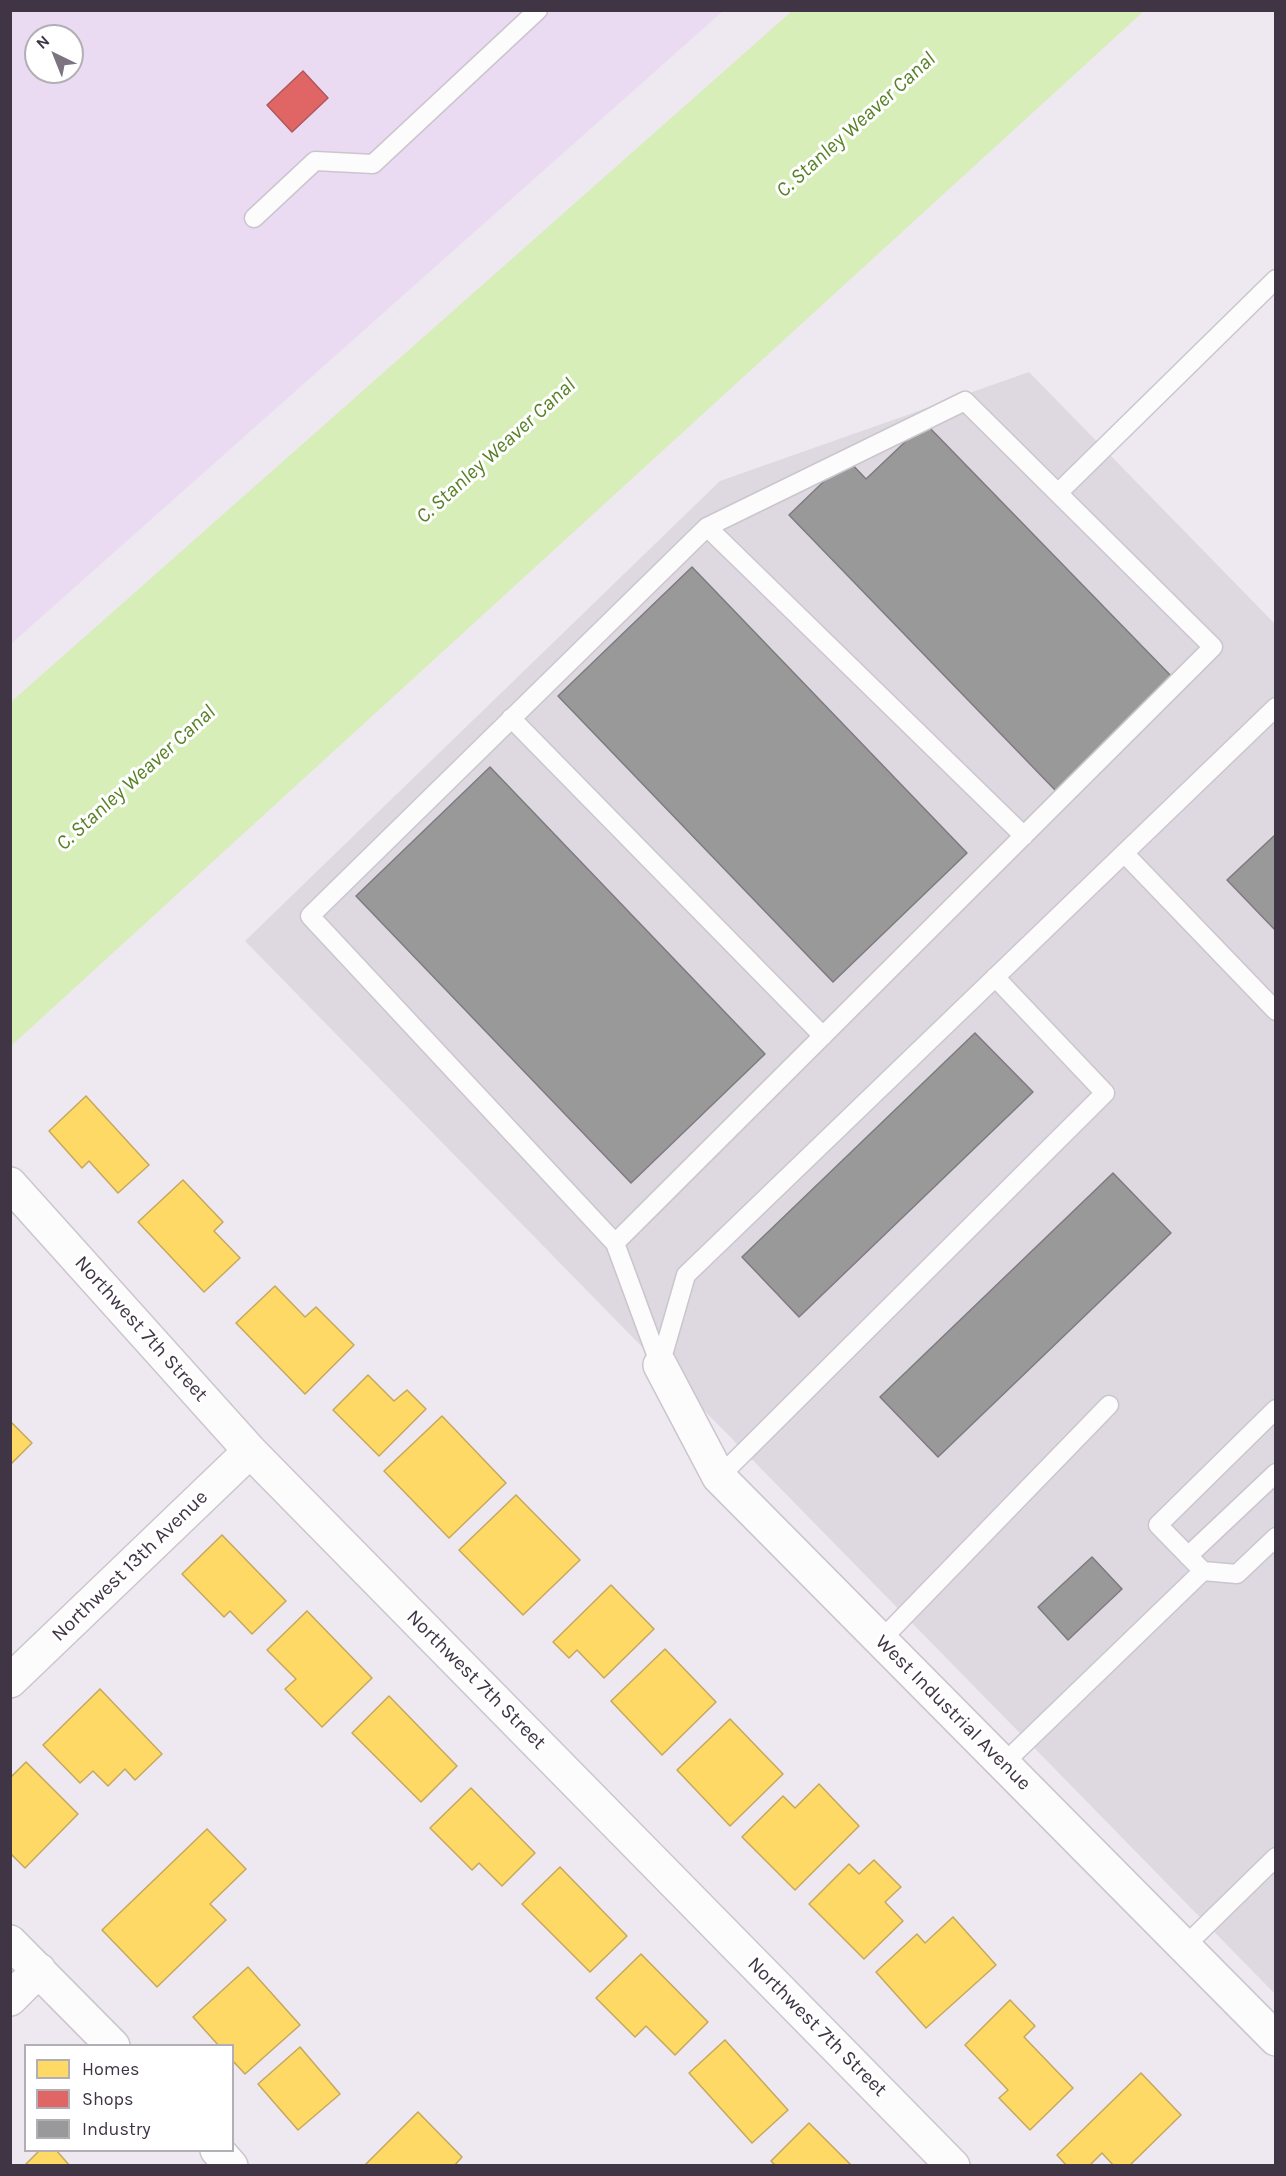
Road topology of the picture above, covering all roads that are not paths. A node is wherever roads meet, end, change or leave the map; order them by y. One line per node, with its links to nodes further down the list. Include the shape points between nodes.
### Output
1 (538, 10): 2 (lane, via 373,164 315,161)
2 (254, 218)
3 (1275, 279): 4 (lane)
4 (1058, 493): 5 (lane, via 964,401); 8 (lane, via 1213,648)
5 (707, 527): 7 (lane); 8 (lane)
6 (1275, 707): 9 (lane)
7 (511, 718): 12 (lane); 14 (lane, via 310,916)
8 (1024, 836): 12 (lane)
9 (1124, 853): 10 (lane); 11 (lane)
10 (995, 977): 15 (lane, via 686,1275); 20 (lane, via 1105,1093)
11 (1275, 1011)
12 (823, 1036): 14 (lane)
13 (10, 1184): 18 (street, Northwest 7th Street)
14 (615, 1244): 15 (lane)
15 (660, 1365): 20 (street, West Industrial Avenue)
16 (1109, 1405): 24 (lane)
17 (1275, 1409): 22 (lane, via 1158,1525)
18 (250, 1450): 25 (street, Northwest 13th Avenue); 36 (street, Northwest 7th Street)
19 (1275, 1473): 22 (lane)
20 (719, 1477): 24 (street, West Industrial Avenue)
21 (1275, 1537): 23 (lane, via 1237,1574)
22 (1188, 1556): 23 (lane)
23 (1203, 1571): 26 (lane)
24 (881, 1640): 26 (street, West Industrial Avenue)
25 (10, 1682)
26 (1003, 1764): 29 (street, West Industrial Avenue)
27 (1275, 1857): 29 (lane)
28 (10, 1942): 30 (street)
29 (1184, 1947): 32 (street, West Industrial Avenue)
30 (39, 1970): 31 (street); 33 (street)
31 (10, 1999)
32 (1275, 2039)
33 (111, 2044)
34 (217, 2152): 35 (street)
35 (231, 2166)
36 (953, 2166)

